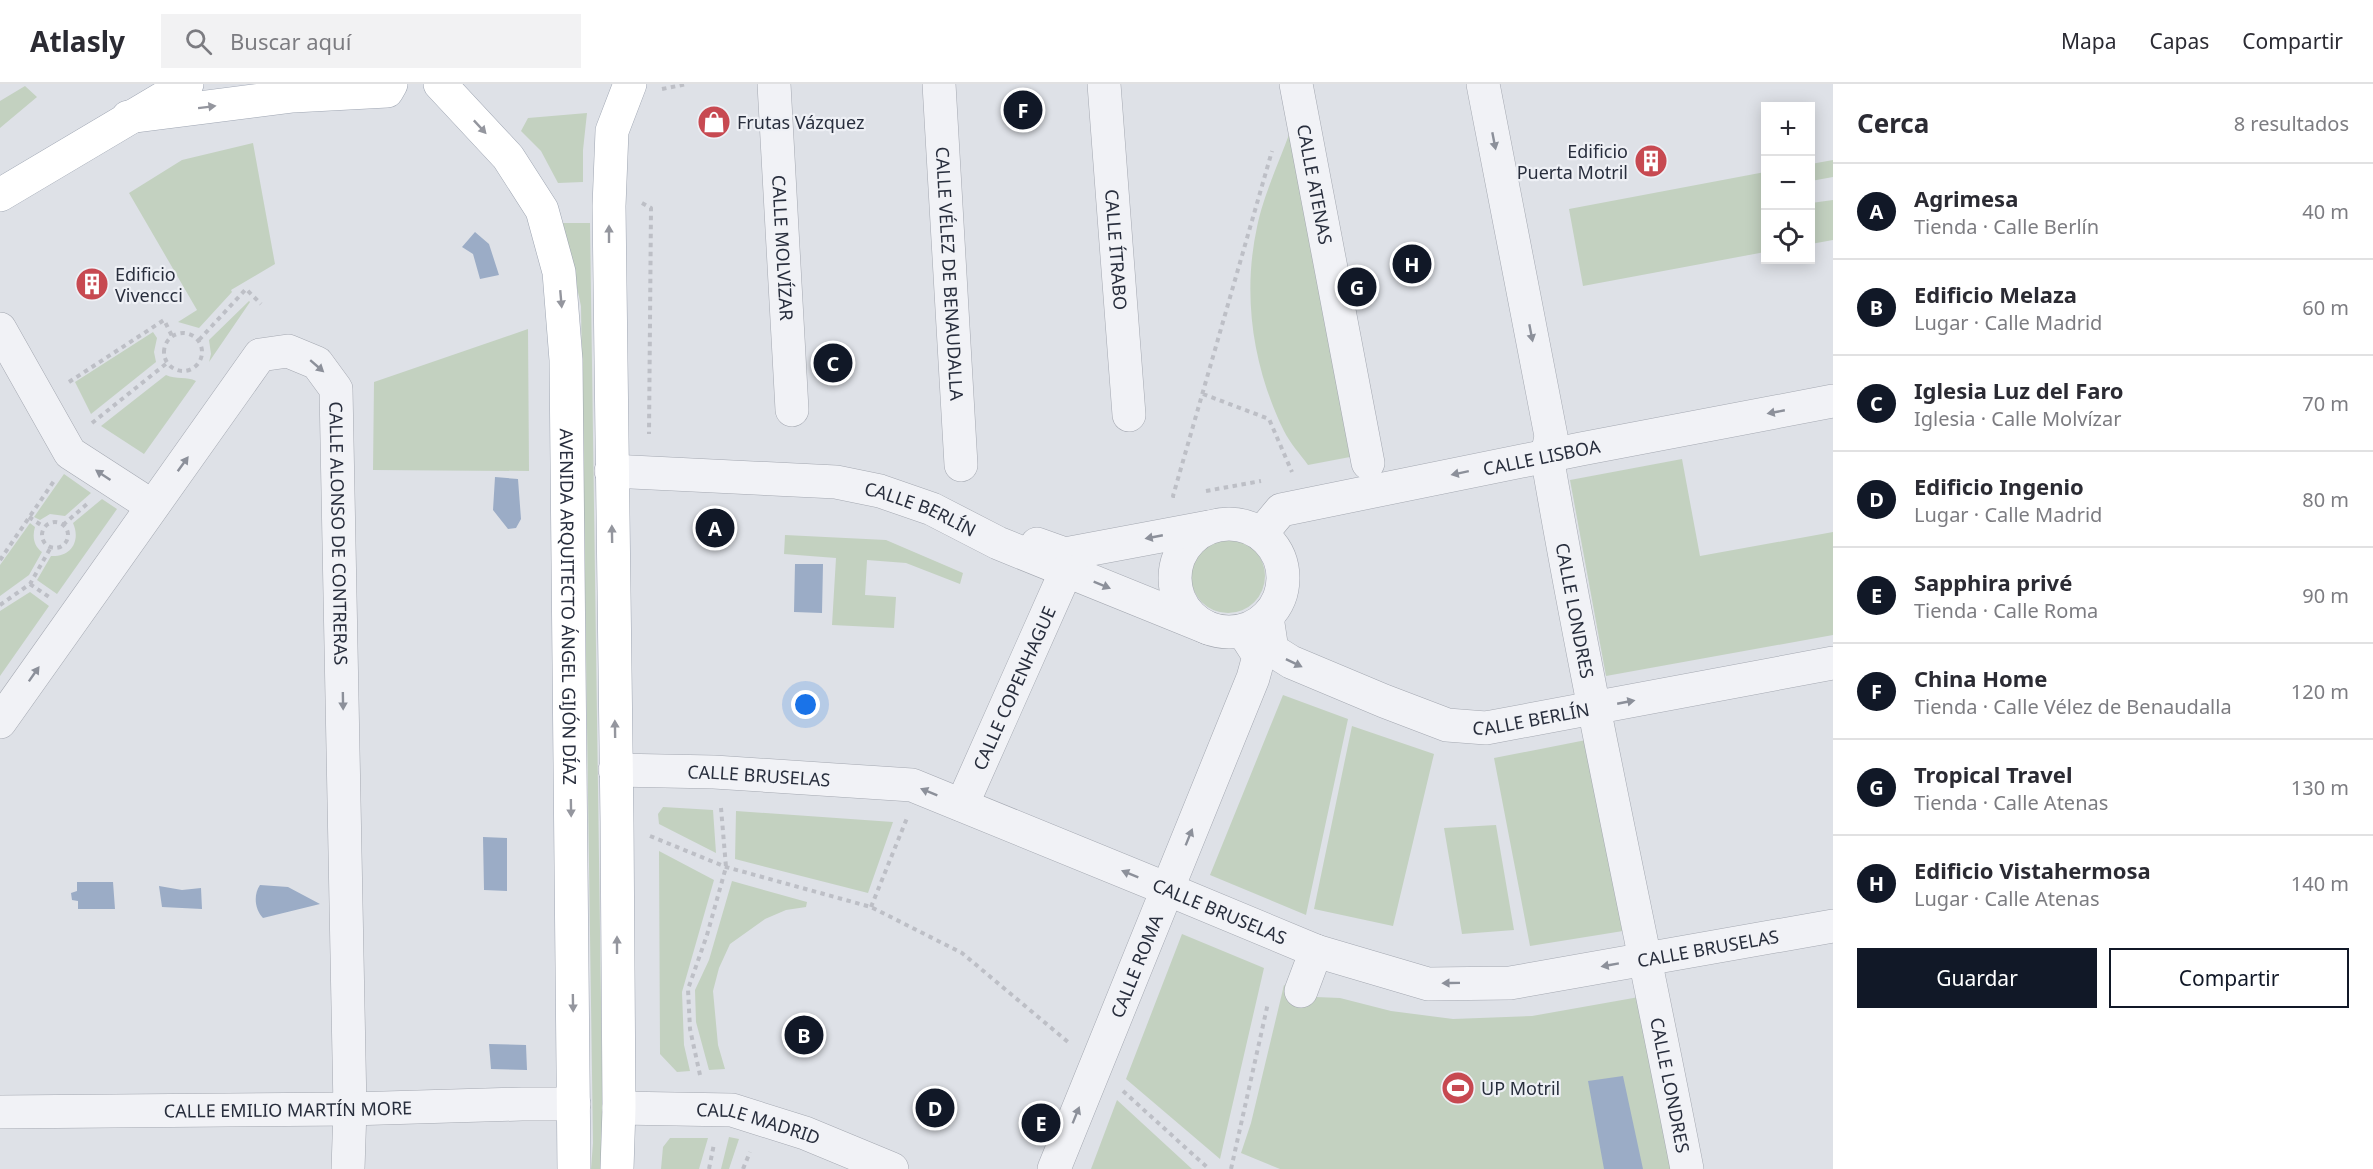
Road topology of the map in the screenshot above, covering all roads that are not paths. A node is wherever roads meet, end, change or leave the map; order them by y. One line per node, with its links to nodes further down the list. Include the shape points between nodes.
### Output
1 (187, 84): 10 (main road)
2 (391, 84): 10 (main road, one-way to 2, via 293,96 387,91)
3 (440, 84): 37 (main road, AVENIDA ARQUITECTO ÁNGEL GIJÓN DÍAZ, one-way to 37, via 508,157 542,210 559,272 566,360)
4 (774, 84): 14 (street, CALLE MOLVÍZAR)
5 (939, 84): 17 (street, CALLE VÉLEZ DE BENAUDALLA)
6 (1104, 84): 15 (street, CALLE ÍTRABO)
7 (1296, 84): 16 (street, CALLE ATENAS)
8 (1483, 84): 18 (street, CALLE LONDRES, one-way to 18, via 1551,436)
9 (643, 88): 19 (main road, one-way to 9, via 612,131)
10 (128, 117): 11 (main road)
11 (0, 195)
12 (0, 329): 20 (street, one-way to 12, via 70,453)
13 (1833, 401): 18 (street, CALLE LISBOA, one-way to 18)
14 (792, 410)
15 (1129, 415)
16 (1368, 462)
17 (961, 465)
18 (1535, 468): 23 (street, CALLE LISBOA, one-way to 23, via 1281,510); 28 (street, CALLE LONDRES)
19 (611, 471): 22 (street, CALLE BERLÍN, via 836,482 880,491); 30 (main road, one-way to 19)
20 (152, 506): 29 (street, CALLE ALONSO DE CONTRERAS, one-way to 20); 39 (street, CALLE ALONSO DE CONTRERAS, one-way to 39, via 260,355 288,351 317,363 336,389)
21 (1212, 526): 22 (street, one-way to 22, via 1065,554 1000,530); 23 (street, via 1246,526); 26 (street, via 1196,534 1185,546 1174,576 1183,607)
22 (972, 528): 24 (street, CALLE BERLÍN)
23 (1261, 534): 25 (street, via 1280,559 1283,574 1279,598)
24 (1066, 571): 26 (street, CALLE BERLÍN, one-way to 26); 31 (street, CALLE COPENHAGUE)
25 (1255, 624): 26 (street, via 1225,632); 28 (street, CALLE BERLÍN, one-way to 28, via 1272,650 1291,662 1447,725 1486,728); 32 (street, CALLE ROMA, one-way to 25, via 1253,678 1259,656)
26 (1208, 628)
27 (1833, 663): 28 (street, CALLE BERLÍN, one-way to 27)
28 (1593, 708): 35 (street, CALLE LONDRES)
29 (0, 722)
30 (615, 770): 31 (street, CALLE BRUSELAS, one-way to 30, via 912,785); 38 (main road, one-way to 30)
31 (962, 805): 32 (street, CALLE BRUSELAS, one-way to 31)
32 (1167, 888): 34 (street, CALLE BRUSELAS); 45 (street, CALLE ROMA, one-way to 32)
33 (1833, 926): 35 (street, CALLE BRUSELAS)
34 (1316, 951): 35 (street, CALLE BRUSELAS, one-way to 34, via 1510,983 1428,984); 36 (street)
35 (1647, 959): 46 (street, CALLE LONDRES)
36 (1301, 991)
37 (574, 1104): 39 (street, CALLE EMILIO MARTÍN MORE); 42 (main road, AVENIDA ARQUITECTO ÁNGEL GIJÓN DÍAZ)
38 (618, 1108): 43 (main road); 44 (street, CALLE MADRID, via 732,1110 805,1133)
39 (350, 1109): 40 (street, CALLE EMILIO MARTÍN MORE); 41 (street, CALLE ALONSO DE CONTRERAS)
40 (0, 1112)
41 (348, 1169)
42 (574, 1169)
43 (617, 1169)
44 (892, 1169)
45 (1054, 1169)
46 (1687, 1169)

